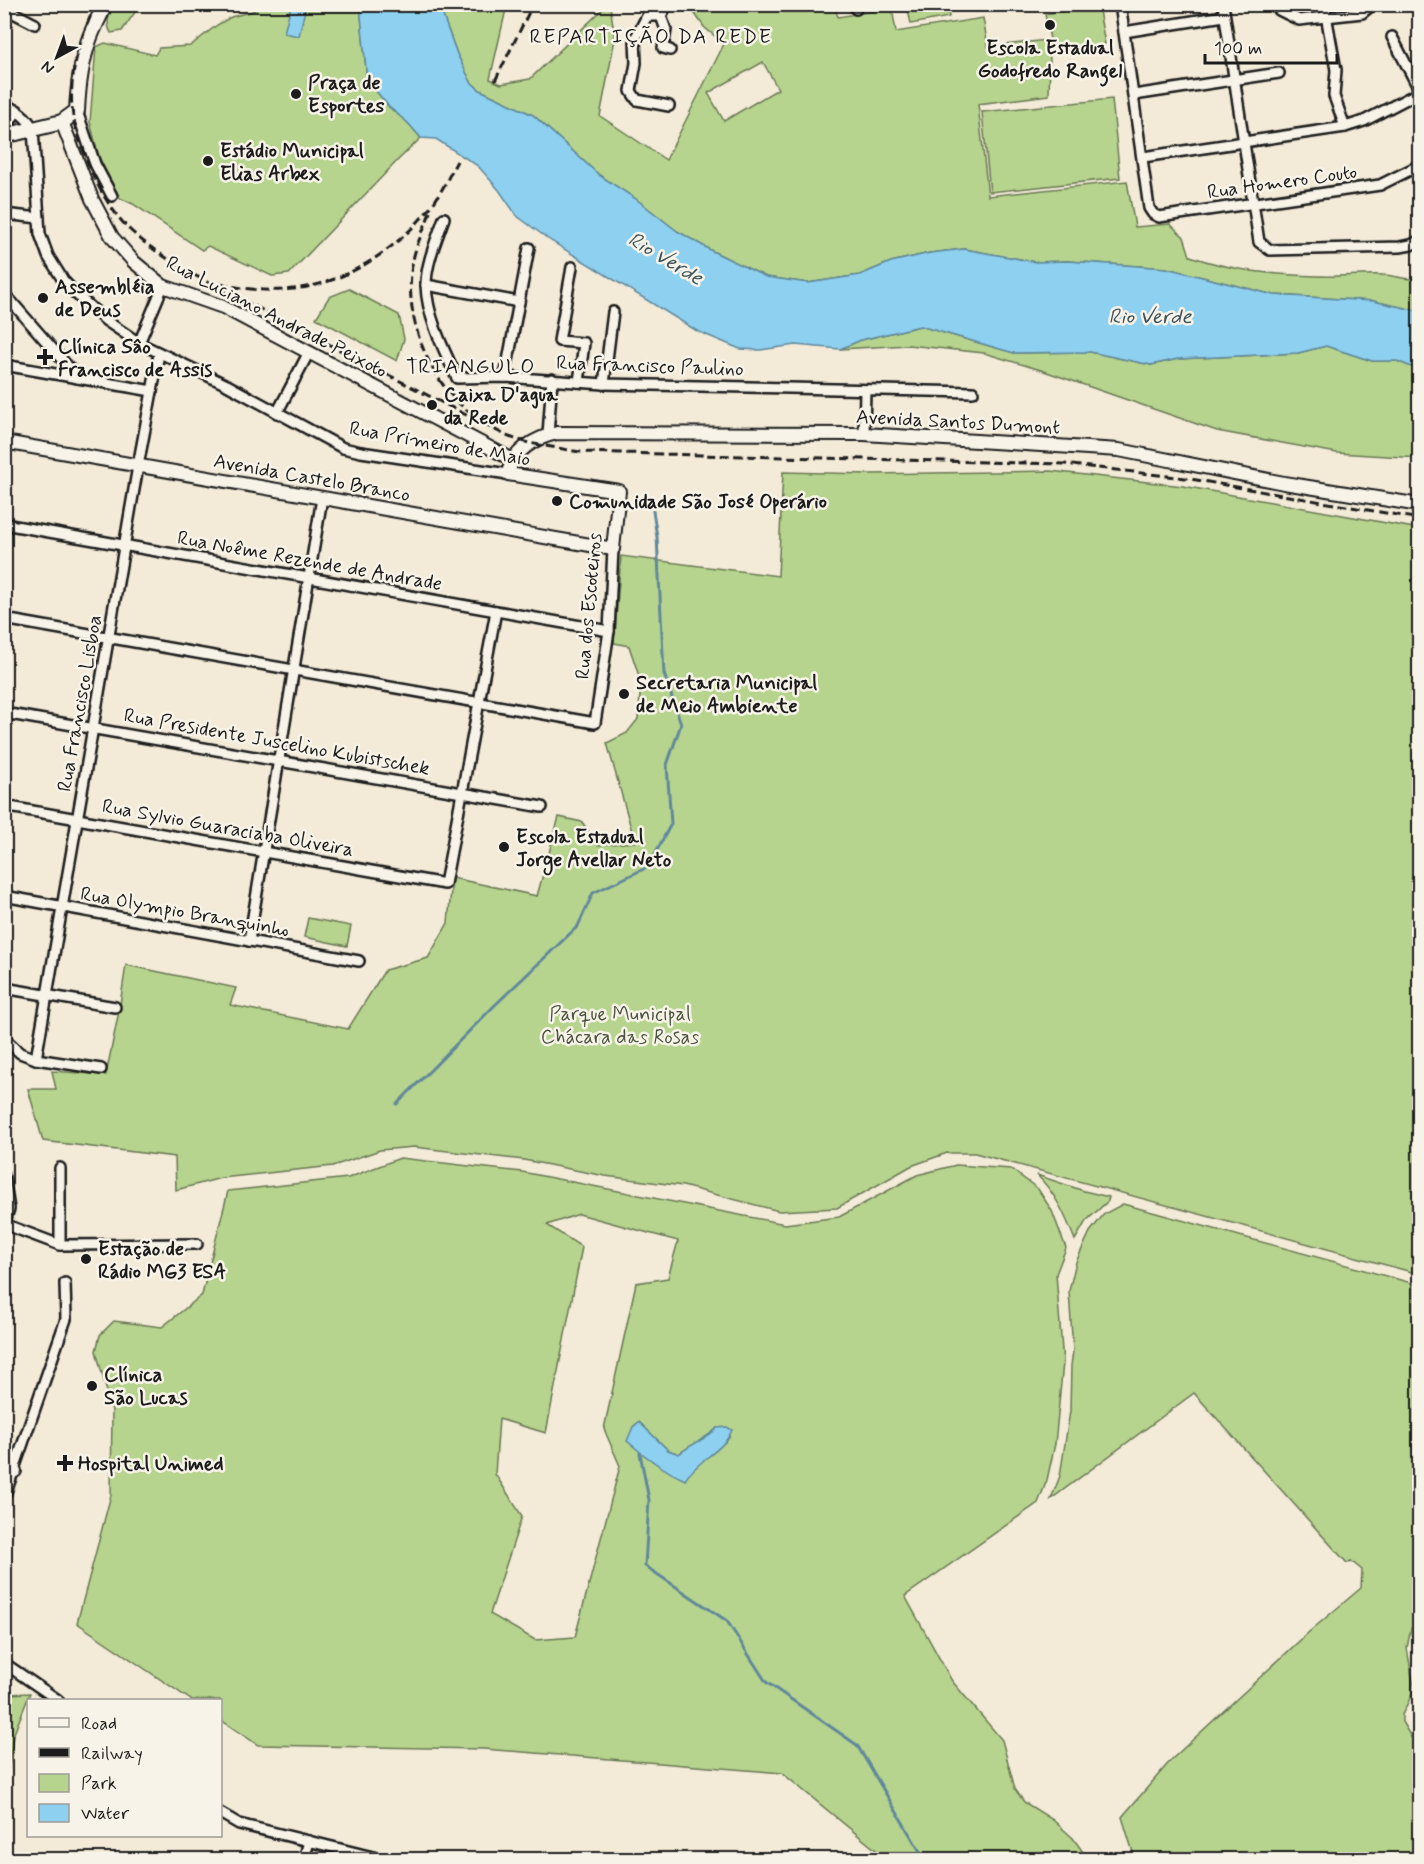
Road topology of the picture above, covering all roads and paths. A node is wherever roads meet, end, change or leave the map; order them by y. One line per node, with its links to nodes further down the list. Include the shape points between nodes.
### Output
1 (105, 4): 23 (main road, via 84,55)
2 (667, 4): 9 (street)
3 (1120, 4): 13 (street)
4 (1223, 4): 10 (street)
5 (1324, 4): 11 (street)
6 (1373, 4): 11 (street, via 1362,13)
7 (1280, 7): 11 (street, via 1299,20)
8 (11, 8): 12 (street)
9 (661, 16): 15 (street, via 666,30 663,48); 21 (street, via 647,15 635,39 631,90 637,100)
10 (1224, 16): 13 (street); 17 (street)
11 (1327, 18): 25 (street, via 1336,70 1334,96)
12 (35, 24)
13 (1124, 32): 19 (street)
14 (1392, 37): 18 (street)
15 (670, 50)
16 (1279, 73): 17 (street)
17 (1234, 80): 19 (street); 28 (street)
18 (1419, 92): 25 (street)
19 (1134, 95): 29 (street)
20 (4, 104): 22 (street)
21 (669, 106)
22 (17, 110): 26 (street); 27 (street)
23 (77, 111): 24 (main road); 31 (street, via 94,164)
24 (62, 122): 26 (main road); 40 (street, Rua Luciano Andrade Peixoto, via 92,199 112,237)
25 (1345, 127): 28 (street)
26 (33, 129): 27 (main road); 34 (street, Rua Primeiro de Maio)
27 (4, 134)
28 (1244, 142): 29 (street); 32 (street)
29 (1143, 157): 32 (street, Rua Homero Couto, via 1149,208 1159,217)
30 (1419, 165): 32 (street, Rua Homero Couto, via 1380,185)
31 (112, 196)
32 (1254, 204): 36 (street, via 1260,242 1270,250 1400,247)
33 (4, 214): 34 (street)
34 (39, 218): 44 (street, Rua Primeiro de Maio, via 48,256 63,280 105,320)
35 (444, 218): 39 (street, Rua Francisco Paulino, via 432,251)
36 (1419, 240)
37 (529, 248): 42 (street)
38 (572, 267): 53 (street, via 559,341 584,343)
39 (426, 285): 42 (street); 50 (street, Rua Francisco Paulino, via 435,327 457,378)
40 (163, 286): 44 (street); 45 (street, Rua Luciano Andrade Peixoto, via 224,307)
41 (4, 293): 47 (street)
42 (519, 302): 50 (street)
43 (613, 312): 54 (street)
44 (139, 343): 46 (street, Rua Primeiro de Maio)
45 (309, 352): 58 (street); 62 (street, Rua Luciano Andrade Peixoto)
46 (159, 354): 56 (street, Rua Francisco Lisboa); 58 (street, Rua Primeiro de Maio)
47 (60, 356): 49 (street); 51 (street)
48 (4, 365): 49 (street)
49 (56, 374): 51 (street)
50 (506, 377): 52 (street, Rua Francisco Paulino)
51 (78, 378): 56 (street)
52 (552, 379): 53 (street, Rua Francisco Paulino); 59 (street)
53 (579, 382): 54 (street, Rua Francisco Paulino)
54 (604, 384): 55 (street, Rua Francisco Paulino)
55 (866, 390): 57 (street, Rua Francisco Paulino); 60 (street)
56 (152, 391): 63 (street, Rua Francisco Lisboa)
57 (973, 392)
58 (277, 413): 64 (street, Rua Primeiro de Maio, via 343,448)
59 (548, 435): 60 (street, Avenida Santos Dumont); 62 (street, Avenida Santos Dumont, via 529,443)
60 (864, 435): 67 (street, Avenida Santos Dumont, via 1119,450)
61 (4, 442): 63 (street, Avenida Castelo Branco)
62 (513, 460): 64 (street, Avenida Santos Dumont)
63 (138, 466): 66 (street, Avenida Castelo Branco); 69 (street, Rua Francisco Lisboa)
64 (508, 474): 65 (street, Rua Primeiro de Maio)
65 (619, 491): 70 (street, Rua dos Escoteiros)
66 (322, 498): 70 (street, Avenida Castelo Branco); 71 (street)
67 (1419, 505)
68 (4, 524): 69 (street, Rua Noême Rezende de Andrade)
69 (124, 545): 71 (street, Rua Noême Rezende de Andrade); 75 (street, Rua Francisco Lisboa)
70 (613, 549): 74 (street, Rua dos Escoteiros)
71 (309, 578): 72 (street, Rua Noême Rezende de Andrade); 76 (street)
72 (496, 611): 74 (street, Rua Noême Rezende de Andrade); 77 (street)
73 (4, 619): 75 (street)
74 (609, 631): 77 (street, Rua dos Escoteiros, via 595,723)
75 (108, 637): 76 (street); 79 (street, Rua Francisco Lisboa)
76 (294, 670): 77 (street); 80 (street)
77 (479, 703): 81 (street)
78 (4, 713): 79 (street, Rua Presidente Juscelino Kubistschek)
79 (93, 728): 80 (street, Rua Presidente Juscelino Kubistschek); 84 (street, Rua Francisco Lisboa)
80 (279, 760): 81 (street, Rua Presidente Juscelino Kubistschek); 85 (street)
81 (462, 792): 83 (street, Rua Presidente Juscelino Kubistschek); 85 (street, Rua Sylvio Guaraciaba Oliveira, via 445,884)
82 (4, 806): 84 (street, Rua Sylvio Guaraciaba Oliveira)
83 (542, 807)
84 (77, 818): 85 (street, Rua Sylvio Guaraciaba Oliveira); 87 (street, Rua Francisco Lisboa)
85 (264, 851): 88 (street)
86 (4, 896): 87 (street, Rua Olympio Branquinho)
87 (62, 907): 88 (street, Rua Olympio Branquinho); 91 (street, Rua Francisco Lisboa)
88 (249, 941): 89 (street, Rua Olympio Branquinho)
89 (359, 961)
90 (4, 988): 91 (street)
91 (47, 996): 92 (street); 94 (street, Rua Francisco Lisboa)
92 (115, 1007)
93 (4, 1038): 94 (street, via 20,1053)
94 (36, 1059): 95 (street)
95 (101, 1069)
96 (60, 1168): 100 (street)
97 (4, 1177): 98 (street, via 9,1209)
98 (4, 1224): 100 (street)
99 (197, 1244): 100 (street)
100 (60, 1245)
101 (65, 1283): 102 (street, via 66,1319)
102 (10, 1469): 103 (street)
103 (4, 1498)
104 (4, 1663): 105 (street)
105 (55, 1699)
106 (222, 1814): 107 (street, via 239,1824)
107 (309, 1841): 108 (street); 109 (street)
108 (304, 1860)
109 (385, 1860)

